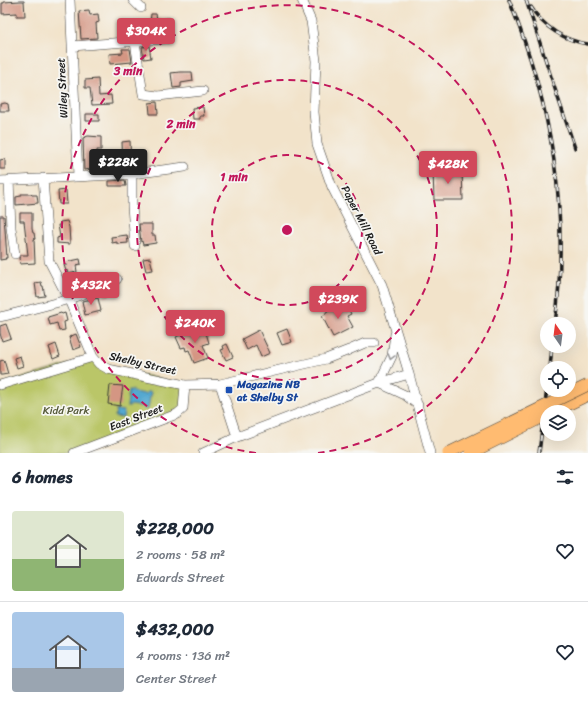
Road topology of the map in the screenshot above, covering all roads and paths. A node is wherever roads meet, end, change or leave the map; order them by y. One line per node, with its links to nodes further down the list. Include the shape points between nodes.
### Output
1 (70, 0): 7 (street, Wiley Street)
2 (133, 0): 4 (street)
3 (302, 0): 19 (street, Paper Mill Road, via 311,20 316,61 314,112 317,144 332,188 382,285)
4 (141, 8)
5 (166, 39): 6 (street)
6 (135, 42): 7 (street); 8 (street, via 143,94 158,96)
7 (72, 46): 11 (street, Wiley Street)
8 (203, 91)
9 (185, 167): 10 (street)
10 (132, 174): 11 (street); 14 (street)
11 (78, 176): 12 (street)
12 (42, 178): 13 (street); 17 (street, Shelby Street, via 49,261)
13 (4, 180): 15 (street)
14 (134, 246)
15 (15, 254)
16 (117, 279): 17 (street)
17 (69, 300): 18 (street); 21 (street, Shelby Street)
18 (0, 317)
19 (395, 329): 22 (street, Paper Mill Road); 23 (street, one-way to 23, via 392,356)
20 (374, 343): 24 (street, Shelby Street, via 365,343 326,359)
21 (93, 357): 25 (street); 26 (street, Shelby Street, via 108,369)
22 (409, 374): 23 (street); 29 (street, Paper Mill Road)
23 (379, 383): 29 (street, via 405,395); 34 (street)
24 (220, 384): 26 (street, Shelby Street); 34 (street)
25 (0, 385)
26 (185, 385): 36 (street, East Street, via 183,409 177,414)
27 (588, 385): 38 (main road, bridge)
28 (588, 394): 30 (street); 31 (main road)
29 (418, 405): 35 (street, Paper Mill Road)
30 (564, 405)
31 (567, 405)
32 (540, 416): 39 (street)
33 (540, 417): 40 (main road, bridge)
34 (237, 437): 37 (street)
35 (429, 450)
36 (74, 453)
37 (203, 453)
38 (448, 453)
39 (462, 453)
40 (471, 453)

